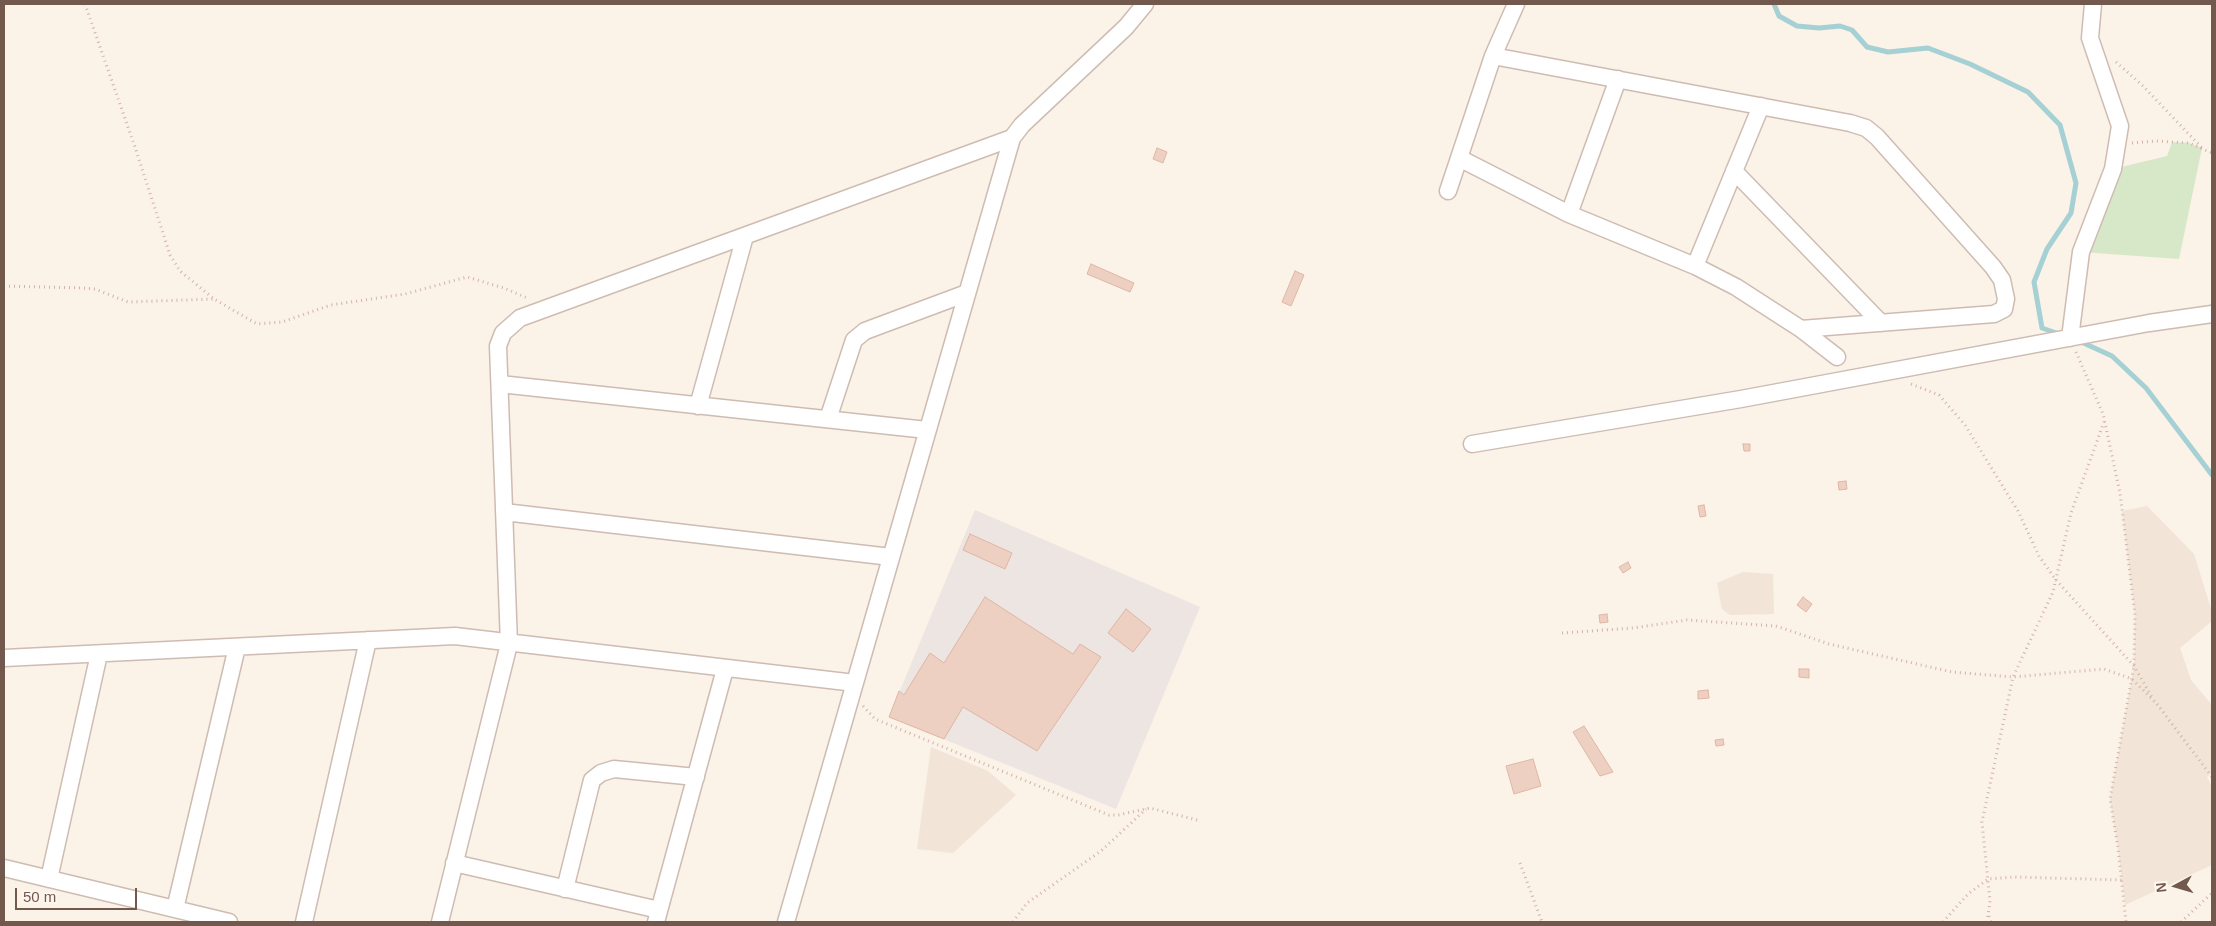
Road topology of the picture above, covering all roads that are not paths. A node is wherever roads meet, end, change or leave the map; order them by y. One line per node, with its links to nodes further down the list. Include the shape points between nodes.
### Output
1 (1145, 4): 7 (street, via 1126,27)
2 (1516, 4): 4 (street)
3 (2093, 4): 18 (street, via 2090,38 2120,126 2113,169 2081,252)
4 (1493, 56): 5 (street); 8 (street)
5 (1618, 79): 6 (street); 11 (street)
6 (1760, 106): 9 (street); 16 (street, via 1866,128 2002,280 2006,298 2004,309 1994,314)
7 (1012, 138): 12 (street); 14 (street)
8 (1459, 158): 10 (street); 11 (street)
9 (1734, 171): 13 (street); 16 (street)
10 (1448, 191)
11 (1569, 214): 13 (street)
12 (745, 236): 20 (street, via 520,318 503,333 498,346); 21 (street)
13 (1695, 266): 17 (street, via 1736,287)
14 (967, 294): 22 (street, via 865,331 854,340); 23 (street)
15 (2212, 314): 18 (street)
16 (1882, 323): 17 (street)
17 (1801, 329): 19 (street)
18 (2070, 338): 24 (street)
19 (1837, 356)
20 (500, 384): 21 (street); 25 (street)
21 (698, 406): 22 (street)
22 (828, 419): 23 (street)
23 (928, 430): 26 (street)
24 (1472, 444)
25 (504, 512): 26 (street); 28 (street)
26 (891, 557): 33 (street)
27 (368, 640): 28 (street, via 456,636); 29 (street); 42 (street)
28 (509, 644): 32 (street); 35 (street)
29 (237, 647): 30 (street); 39 (street)
30 (99, 654): 31 (street); 37 (street)
31 (4, 658)
32 (725, 669): 33 (street); 34 (street)
33 (853, 690): 44 (street)
34 (696, 776): 38 (street, via 614,769 592,780); 40 (street)
35 (454, 863): 38 (street); 43 (street)
36 (4, 868): 37 (street)
37 (49, 879): 39 (street)
38 (565, 889): 40 (street)
39 (175, 909): 41 (street)
40 (657, 916)
41 (229, 922)
42 (304, 922)
43 (440, 922)
44 (786, 922)

